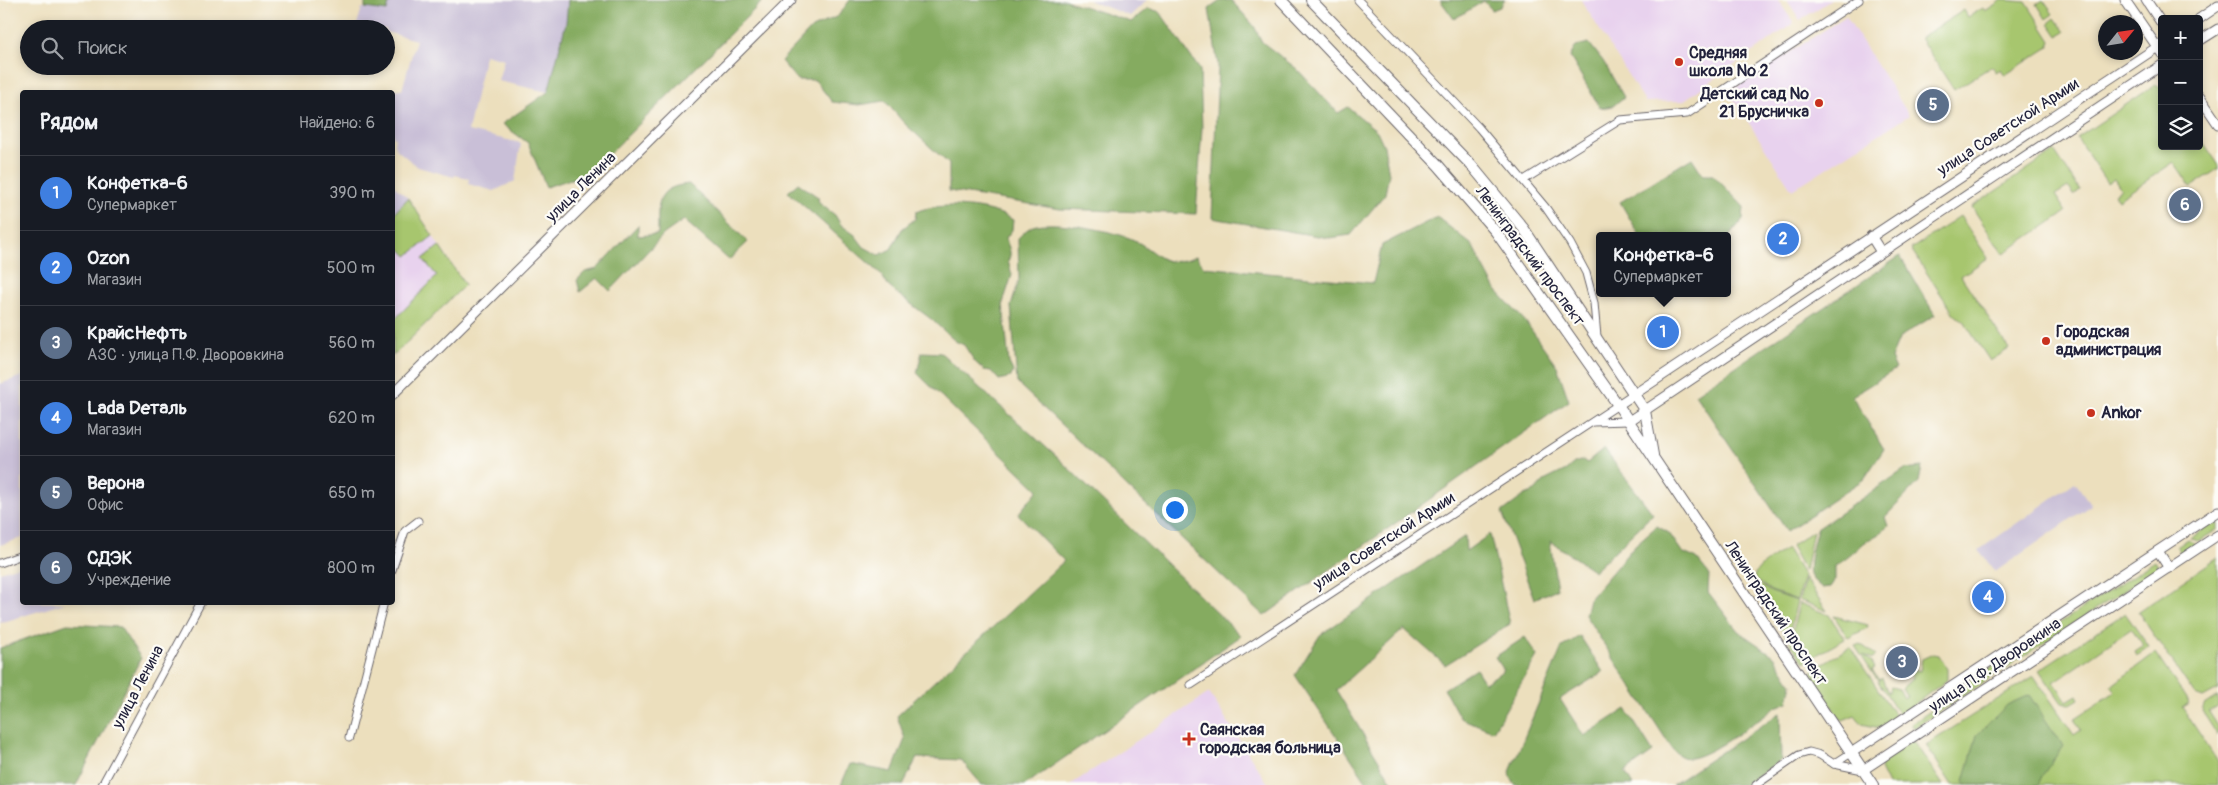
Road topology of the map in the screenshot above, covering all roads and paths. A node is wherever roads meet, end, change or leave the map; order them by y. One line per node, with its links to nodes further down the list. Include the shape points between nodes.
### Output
1 (791, 0): 22 (street, улица Ленина)
2 (1281, 0): 24 (main road, Ленинградский проспект, via 1477,208)
3 (1310, 0): 21 (main road, Ленинградский проспект, via 1472,166 1524,229)
4 (1358, 0): 18 (street)
5 (1859, 0): 18 (street, via 1687,114 1620,120)
6 (2126, 0): 13 (street)
7 (2146, 0): 10 (street)
8 (2218, 6): 9 (street)
9 (2203, 16)
10 (2158, 18)
11 (2218, 29): 12 (street)
12 (2203, 38)
13 (2158, 45)
14 (2158, 49): 19 (street, улица Советской Армии)
15 (2158, 68): 20 (street, улица Советской Армии)
16 (2203, 102): 17 (street)
17 (2218, 124)
18 (1524, 180): 21 (street, via 1566,236 1586,273 1594,304)
19 (1871, 236): 20 (street); 23 (street, улица Советской Армии)
20 (1881, 252): 25 (street, улица Советской Армии)
21 (1597, 338): 23 (main road, Ленинградский проспект)
22 (395, 392)
23 (1635, 394): 24 (street, улица Советской Армии); 25 (main road, Ленинградский проспект)
24 (1618, 405): 26 (main road, Ленинградский проспект); 27 (street, улица Советской Армии)
25 (1645, 410): 26 (street, улица Советской Армии); 28 (main road, Ленинградский проспект)
26 (1629, 421): 27 (street); 28 (main road, Ленинградский проспект)
27 (1592, 422): 39 (street, улица Советской Армии)
28 (1654, 458): 41 (main road, Ленинградский проспект)
29 (2218, 511): 32 (street, улица П.Ф. Дворовкина)
30 (418, 520): 34 (street, via 405,531)
31 (2218, 536): 36 (street, улица П.Ф. Дворовкина)
32 (2158, 551): 36 (street); 41 (street, улица П.Ф. Дворовкина)
33 (20, 556): 35 (street)
34 (395, 561)
35 (0, 563)
36 (2169, 568): 43 (street, улица П.Ф. Дворовкина)
37 (199, 605): 44 (street, улица Ленина)
38 (383, 605): 40 (street)
39 (1191, 685)
40 (349, 738)
41 (1851, 752): 42 (street, улица П.Ф. Дворовкина); 43 (main road, Ленинградский проспект)
42 (1834, 764): 43 (street); 45 (street, via 1809,752)
43 (1863, 770): 46 (main road, Ленинградский проспект)
44 (102, 785)
45 (1756, 785)
46 (1873, 785)

